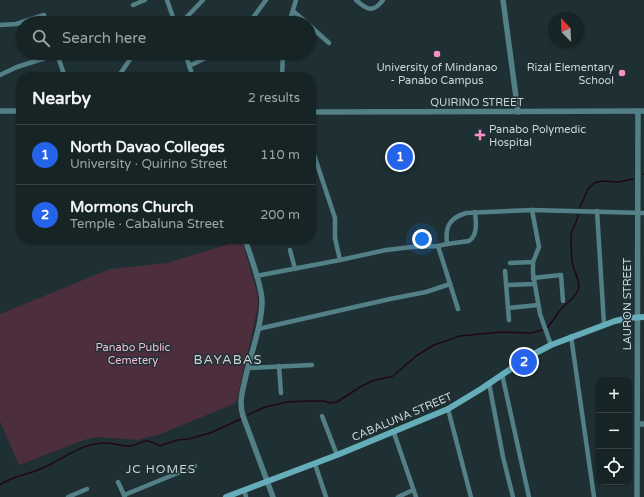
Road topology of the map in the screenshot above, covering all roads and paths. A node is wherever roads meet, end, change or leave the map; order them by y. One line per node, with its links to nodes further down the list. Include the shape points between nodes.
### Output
1 (145, 0): 9 (street)
2 (167, 0): 11 (street)
3 (203, 0): 12 (street)
4 (266, 0): 13 (street)
5 (296, 0): 10 (street)
6 (356, 0): 7 (street, via 372,9)
7 (383, 0)
8 (503, 0): 36 (street)
9 (132, 6)
10 (293, 11): 14 (street); 15 (street)
11 (173, 16)
12 (188, 16)
13 (254, 16)
14 (291, 16)
15 (299, 16)
16 (16, 24): 17 (street)
17 (0, 25)
18 (316, 31): 19 (street)
19 (329, 43)
20 (40, 60): 31 (street)
21 (61, 60): 27 (street)
22 (130, 60): 28 (street)
23 (187, 60): 26 (street)
24 (201, 60): 26 (street)
25 (282, 60): 30 (street)
26 (189, 66): 29 (street)
27 (64, 72)
28 (121, 72)
29 (191, 72)
30 (282, 72)
31 (0, 75)
32 (0, 111): 33 (street)
33 (16, 111)
34 (641, 111): 36 (street, QUIRINO STREET); 41 (street, LAURON STREET)
35 (316, 112): 36 (street, QUIRINO STREET)
36 (518, 112)
37 (316, 161): 46 (street, via 335,218 335,238)
38 (532, 210): 39 (street); 40 (street); 47 (street, via 539,246)
39 (597, 211): 41 (street); 62 (street)
40 (476, 212): 43 (street, via 456,216 450,221); 43 (street, via 472,239)
41 (641, 213): 60 (street, LAURON STREET)
42 (246, 244): 51 (street)
43 (447, 244): 44 (street)
44 (438, 246): 46 (street, via 386,250); 53 (street)
45 (290, 250): 49 (street)
46 (340, 260): 49 (street)
47 (533, 262): 48 (street); 52 (street)
48 (510, 263)
49 (295, 269): 51 (street)
50 (505, 271): 55 (street)
51 (256, 276): 63 (street, via 262,301)
52 (533, 278): 54 (street); 56 (street, via 560,275)
53 (450, 284): 59 (street); 63 (street, via 426,292)
54 (534, 284): 55 (street); 57 (street)
55 (506, 286): 58 (street)
56 (563, 301)
57 (538, 305): 58 (street); 65 (street)
58 (508, 308): 61 (street)
59 (458, 309)
60 (641, 317): 62 (main road, CABALUNA STREET); 74 (street, LAURON STREET)
61 (509, 320)
62 (604, 324): 64 (main road, CABALUNA STREET)
63 (258, 329): 68 (street)
64 (571, 336): 65 (main road, CABALUNA STREET); 95 (street)
65 (551, 345): 69 (main road, CABALUNA STREET)
66 (312, 365): 67 (street)
67 (279, 366): 68 (street); 71 (street)
68 (248, 368): 80 (street, via 241,405)
69 (502, 374): 70 (main road, CABALUNA STREET); 94 (street)
70 (489, 384): 72 (main road, CABALUNA STREET); 93 (street)
71 (281, 393)
72 (448, 409): 76 (main road, CABALUNA STREET); 92 (street)
73 (322, 416): 77 (street)
74 (638, 424): 75 (street); 96 (street, LAURON STREET)
75 (644, 424)
76 (394, 432): 77 (main road, CABALUNA STREET); 83 (street)
77 (337, 455): 78 (main road, CABALUNA STREET)
78 (314, 464): 80 (main road, CABALUNA STREET); 89 (street)
79 (195, 466): 85 (street)
80 (268, 481): 84 (main road, CABALUNA STREET); 88 (street)
81 (118, 482): 85 (street)
82 (87, 489): 86 (street)
83 (414, 490): 90 (street); 91 (street)
84 (245, 494): 87 (main road, CABALUNA STREET)
85 (124, 496)
86 (68, 497)
87 (226, 497)
88 (273, 497)
89 (326, 497)
90 (398, 497)
91 (416, 497)
92 (472, 497)
93 (513, 497)
94 (528, 497)
95 (594, 497)
96 (637, 497)

